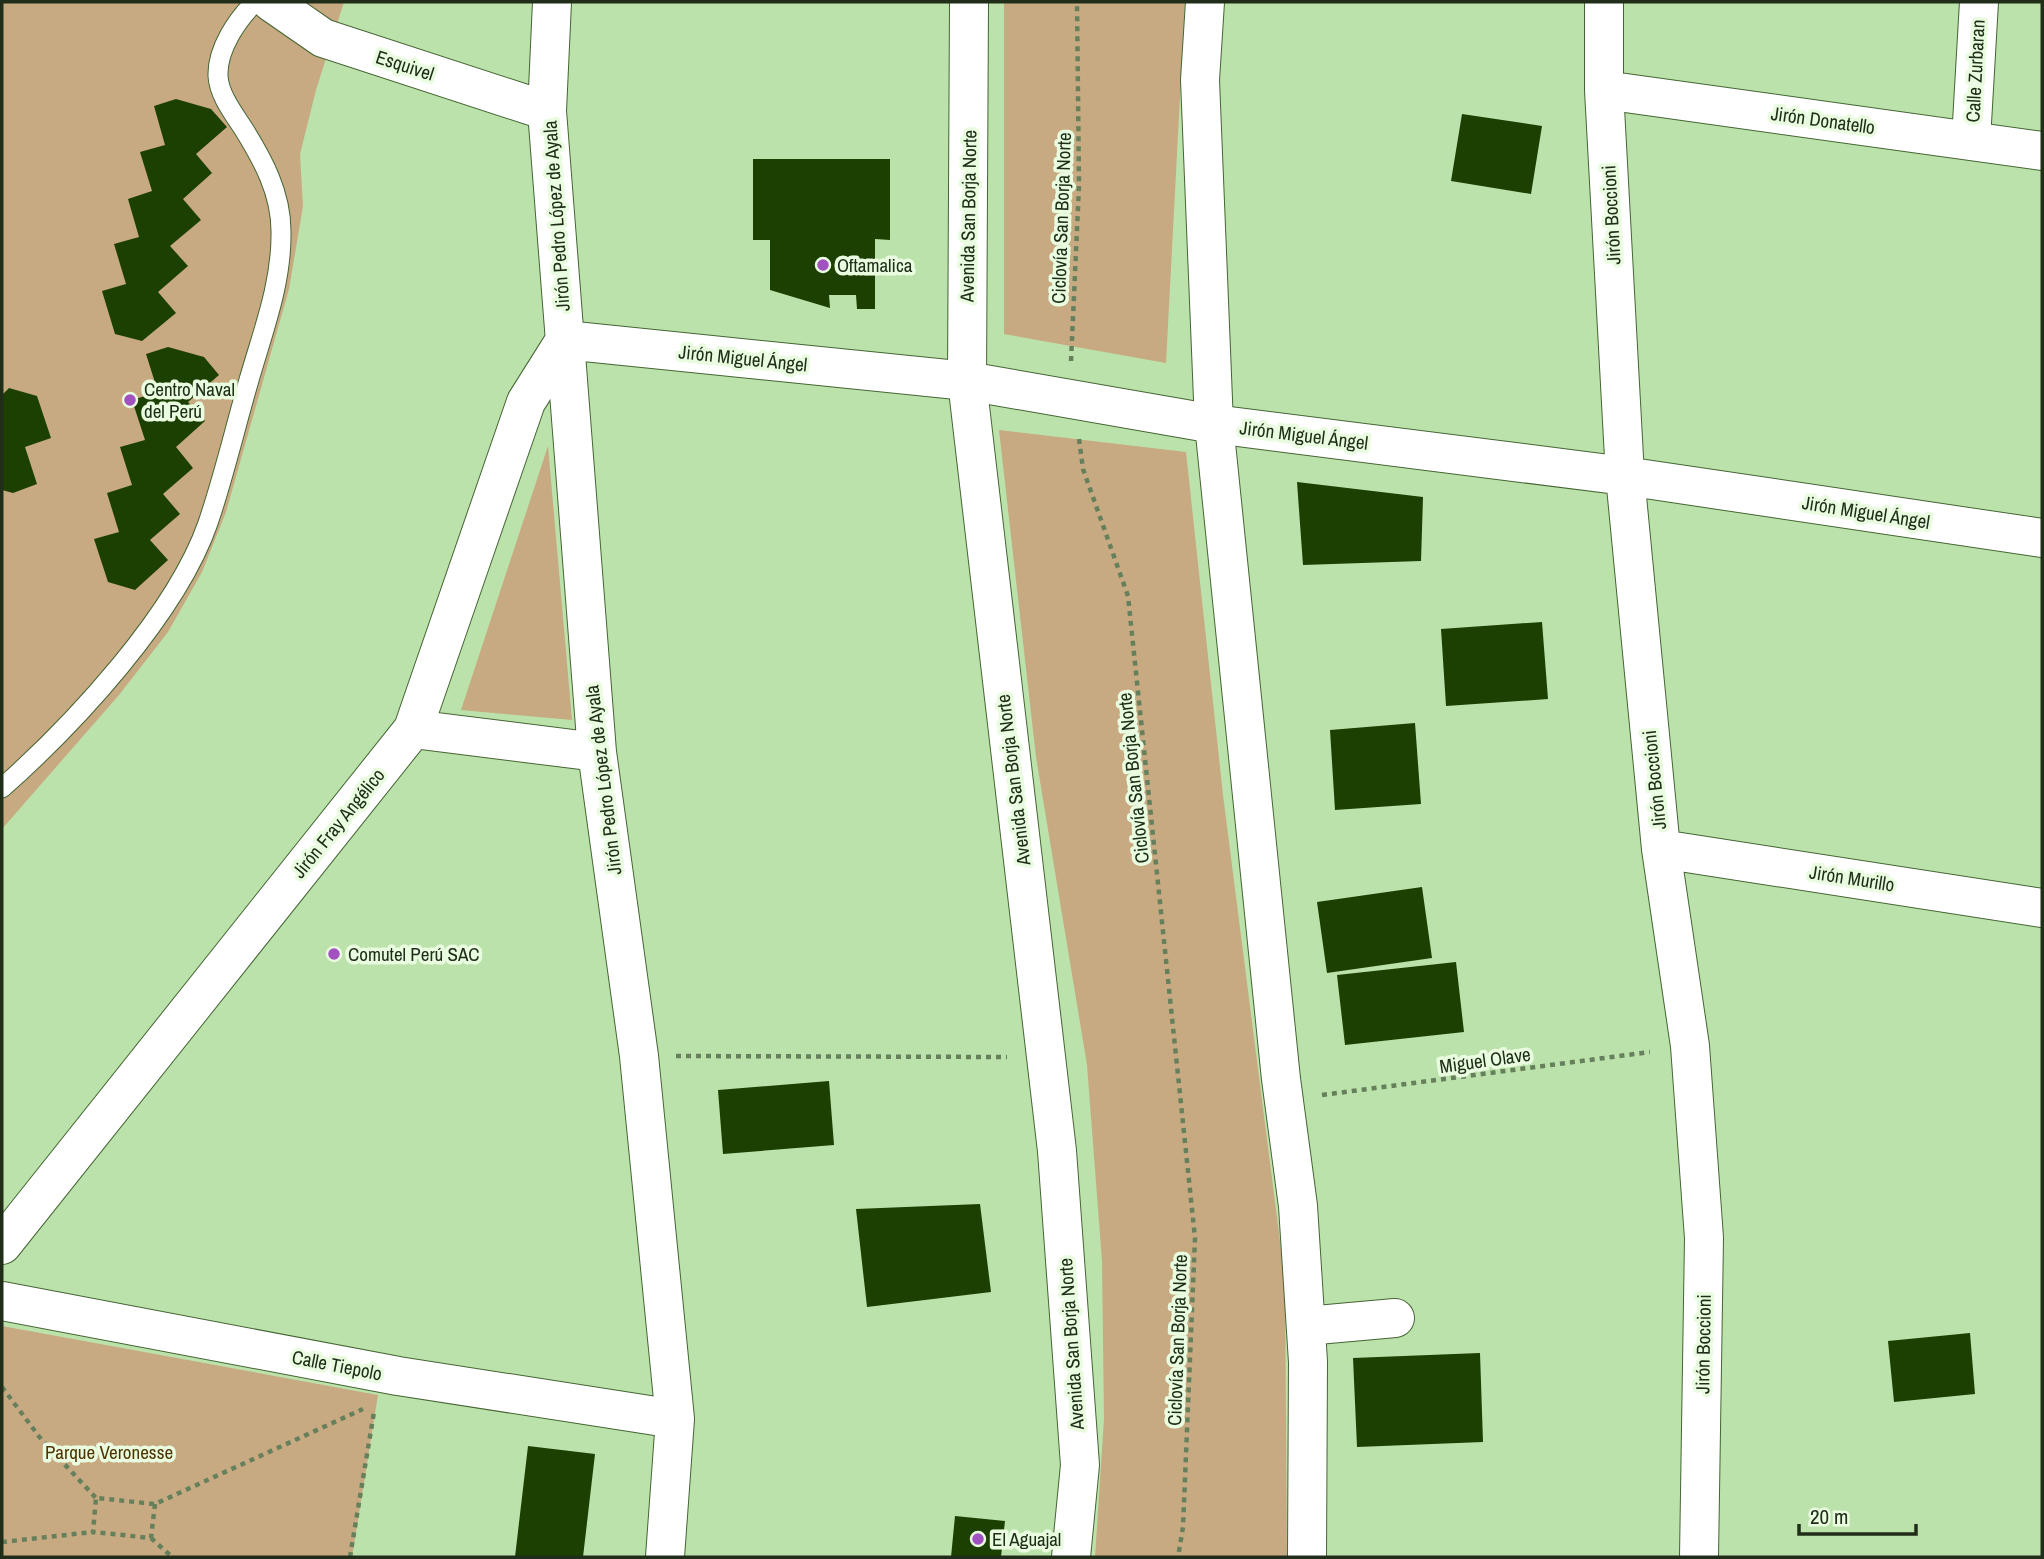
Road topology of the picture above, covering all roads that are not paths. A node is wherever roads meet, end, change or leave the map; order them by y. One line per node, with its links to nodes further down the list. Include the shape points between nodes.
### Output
1 (255, 2): 19 (lane, via 225,46 218,76 227,101 268,170 276,195 281,229 279,275 207,524 186,569 143,635 57,736)
2 (271, 2): 9 (street, Esquivel, via 323,38)
3 (552, 2): 9 (street, Jirón Pedro López de Ayala)
4 (969, 2): 13 (street, Avenida San Borja Norte)
5 (1205, 2): 14 (street, via 1200,80)
6 (1604, 2): 8 (street, Jirón Boccioni)
7 (1979, 2): 10 (street, Calle Zurbaran)
8 (1604, 90): 10 (street, Jirón Donatello); 15 (street, Jirón Boccioni)
9 (547, 111): 12 (street, Jirón Pedro López de Ayala)
10 (1970, 140): 11 (street, Jirón Donatello)
11 (2042, 151)
12 (565, 340): 13 (street, Jirón Miguel Ángel); 17 (street, Jirón Fray Angélico, via 526,402); 18 (street, Jirón Pedro López de Ayala)
13 (967, 381): 14 (street, Jirón Miguel Ángel); 28 (street, Avenida San Borja Norte, via 1057,1151 1080,1465)
14 (1214, 424): 15 (street, Jirón Miguel Ángel); 25 (street, via 1283,1100 1298,1206)
15 (1625, 476): 16 (street, Jirón Miguel Ángel); 20 (street, Jirón Boccioni)
16 (2042, 538)
17 (413, 729): 18 (street); 22 (street, Jirón Fray Angélico)
18 (597, 752): 26 (street, Jirón Pedro López de Ayala, via 639,1056)
19 (2, 788)
20 (1661, 849): 21 (street, Jirón Murillo); 30 (street, Jirón Boccioni, via 1690,1046 1704,1238)
21 (2042, 908)
22 (2, 1245)
23 (2, 1301): 26 (street, Calle Tiepolo, via 398,1376)
24 (1395, 1318): 25 (street)
25 (1306, 1326): 29 (street)
26 (675, 1419): 27 (street, Jirón Pedro López de Ayala)
27 (665, 1557)
28 (1071, 1557)
29 (1307, 1557)
30 (1699, 1557)

